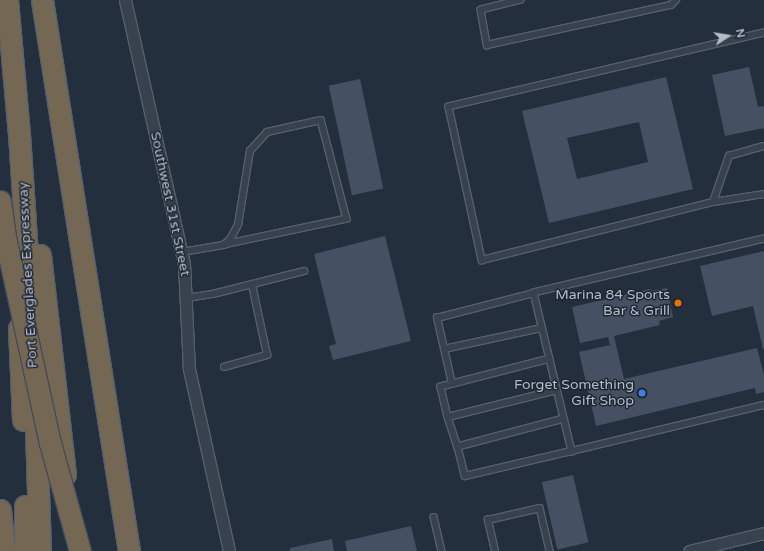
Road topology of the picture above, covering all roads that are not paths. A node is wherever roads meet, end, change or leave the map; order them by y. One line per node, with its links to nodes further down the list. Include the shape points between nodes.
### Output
1 (42, 0): 38 (highway)
2 (126, 0): 14 (street, Southwest 31st Street)
3 (521, 0): 4 (lane, via 480,10 487,45 671,5)
4 (676, 0)
5 (7, 2): 7 (highway, Port Everglades Expressway); 36 (highway, via 25,114)
6 (764, 33): 11 (lane, via 449,107 482,260)
7 (19, 134): 34 (highway, via 13,176 25,479); 35 (highway, Port Everglades Expressway, via 33,348)
8 (764, 146): 11 (lane, via 729,156)
9 (764, 194): 11 (lane)
10 (0, 201): 37 (highway, bridge, via 5,237 50,443)
11 (713, 202)
12 (764, 239): 17 (lane)
13 (224, 245): 13 (lane, via 238,225 250,151 267,132 321,120 347,219); 14 (lane)
14 (182, 252): 18 (street, Southwest 31st Street)
15 (304, 271): 16 (lane)
16 (252, 285): 18 (lane); 22 (lane, via 267,355)
17 (534, 294): 19 (lane); 20 (lane, via 437,318)
18 (187, 298): 39 (street, Southwest 31st Street, via 189,369)
19 (542, 328): 20 (lane); 21 (lane)
20 (444, 349): 23 (lane)
21 (550, 359): 23 (lane); 24 (lane)
22 (224, 367)
23 (452, 384): 26 (lane, via 441,387)
24 (557, 390): 26 (lane); 27 (lane)
25 (764, 404): 29 (lane)
26 (448, 417): 28 (lane)
27 (564, 419): 28 (lane); 29 (lane)
28 (458, 447): 29 (lane, via 465,476)
29 (572, 451)
30 (434, 517): 40 (lane)
31 (1, 518): 33 (highway)
32 (764, 533): 43 (street)
33 (4, 551)
34 (25, 551)
35 (40, 551)
36 (73, 551)
37 (80, 551)
38 (129, 551)
39 (229, 551)
40 (442, 551)
41 (495, 551): 42 (lane, via 488,520 540,508)
42 (550, 551)
43 (689, 551)

